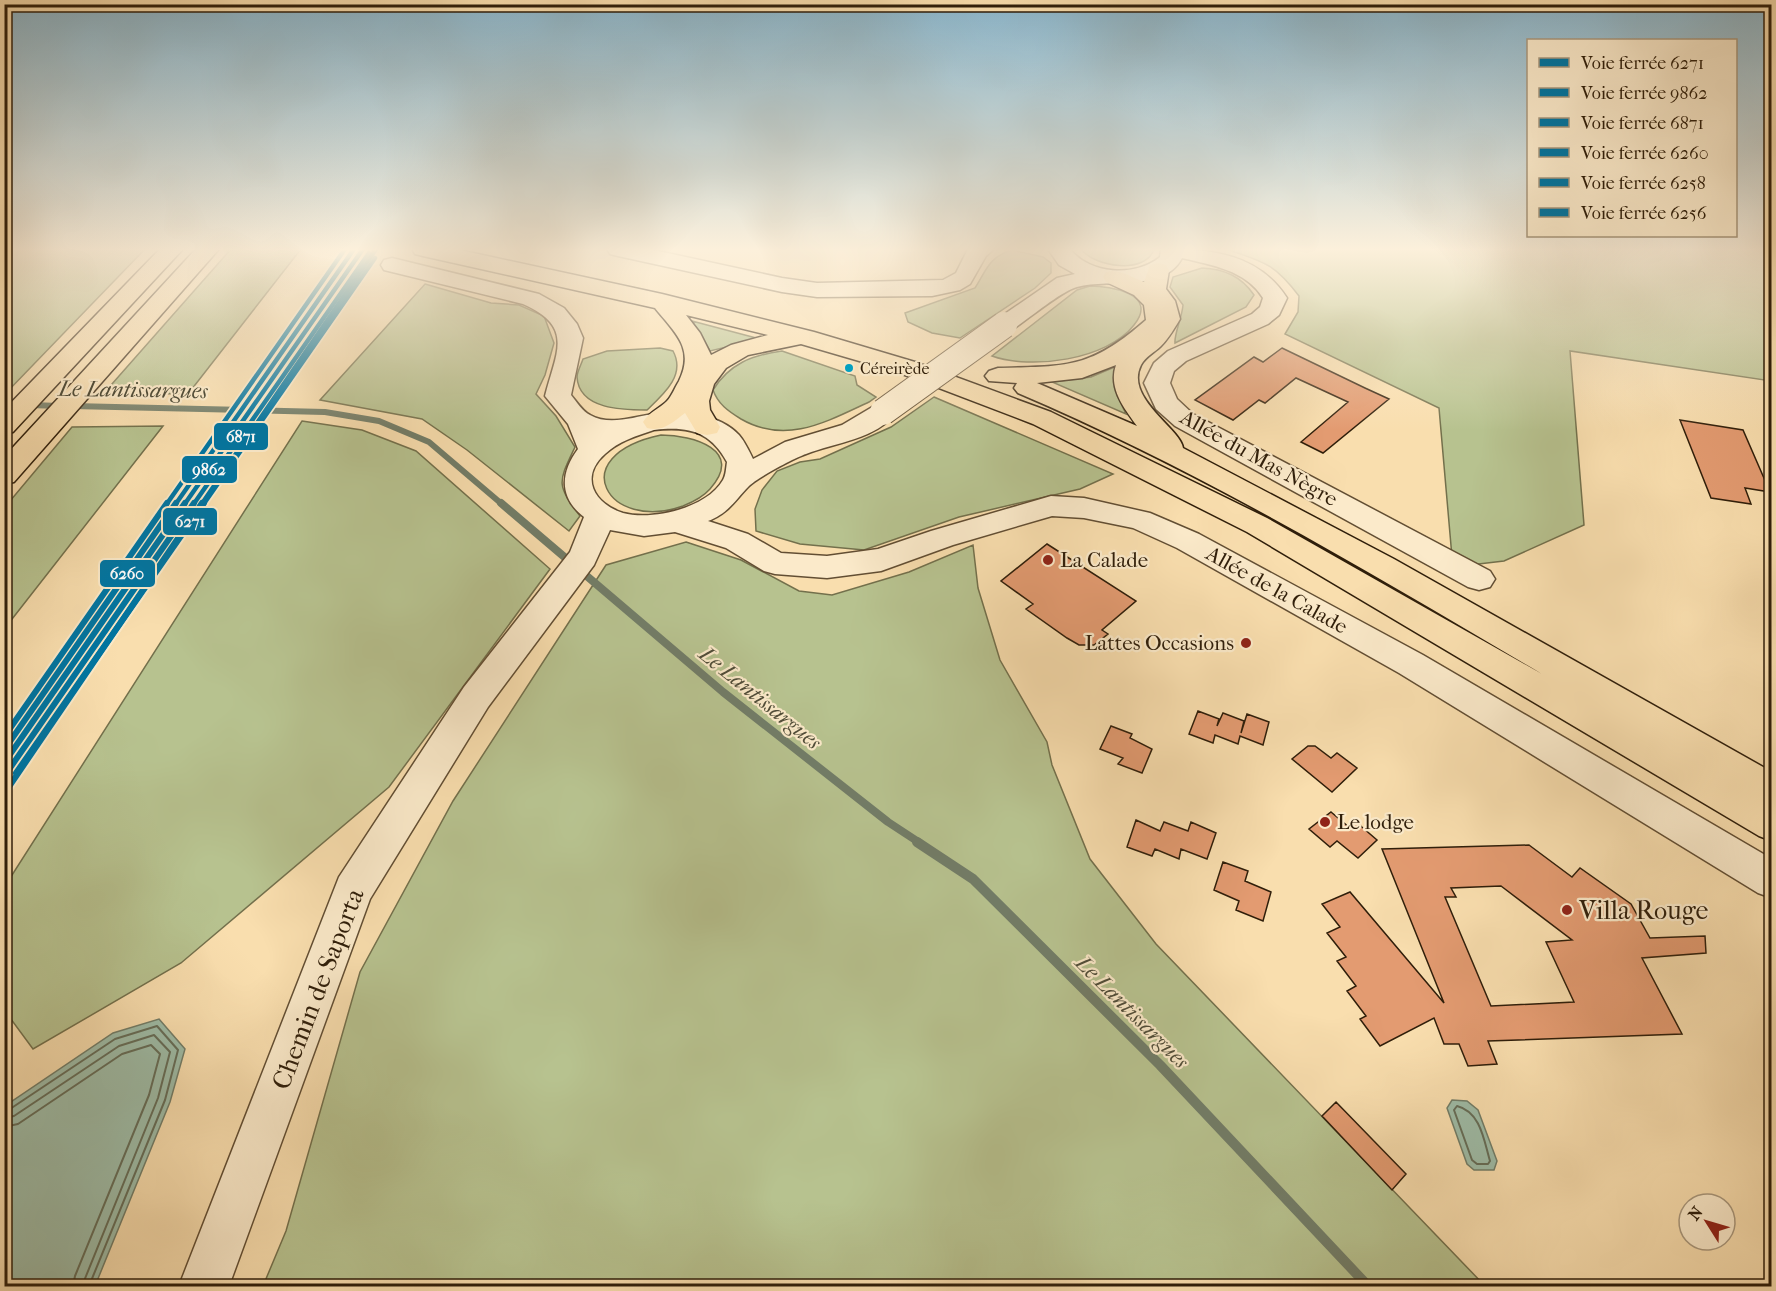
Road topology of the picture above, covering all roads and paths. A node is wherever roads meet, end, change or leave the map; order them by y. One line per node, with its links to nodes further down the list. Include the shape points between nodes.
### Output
1 (115, 309): 15 (main road)
2 (154, 309): 21 (main road)
3 (549, 309): 13 (street, via 558,314 571,338 558,396)
4 (669, 309): 14 (main road, via 699,355 680,404)
5 (695, 309): 11 (main road)
6 (770, 309): 12 (main road, via 925,351)
7 (1018, 309): 18 (street, bridge, via 1004,325 883,412 852,431)
8 (1157, 309): 12 (main road, via 1158,322 1109,359 1071,373)
9 (1165, 309): 20 (main road, via 1168,319 1126,369 1126,384 1150,425)
10 (1271, 309): 28 (street, Allée du Mas Nègre, via 1260,319 1177,356 1163,368 1157,383 1165,403 1184,420)
11 (806, 337): 17 (main road, via 743,348 713,365 704,376 696,408); 30 (main road, via 971,390 1110,450 1257,525)
12 (998, 376): 20 (main road)
13 (581, 422): 16 (street); 19 (street)
14 (656, 422): 16 (street); 17 (street, via 683,422)
15 (4, 426)
16 (627, 429): 19 (street, via 606,439)
17 (718, 434): 18 (street, via 757,446); 22 (street, via 740,459)
18 (795, 448): 22 (street)
19 (590, 453): 23 (street, via 577,479 586,504)
20 (1185, 460): 29 (main road, via 1484,624)
21 (4, 475)
22 (734, 486): 24 (street, via 709,510); 26 (street, via 731,519)
23 (598, 514): 25 (street); 27 (street)
24 (678, 522): 25 (street); 26 (street, Allée de la Calade)
25 (640, 526): 27 (street)
26 (737, 541): 31 (street, Allée de la Calade, via 775,563 827,567 881,560 1051,506 1084,508 1140,520 1188,541 1411,664)
27 (583, 557): 32 (street, Chemin de Saporta, via 476,697 353,890)
28 (1479, 579)
29 (1772, 791)
30 (1772, 824)
31 (1772, 880)
32 (204, 1287)

